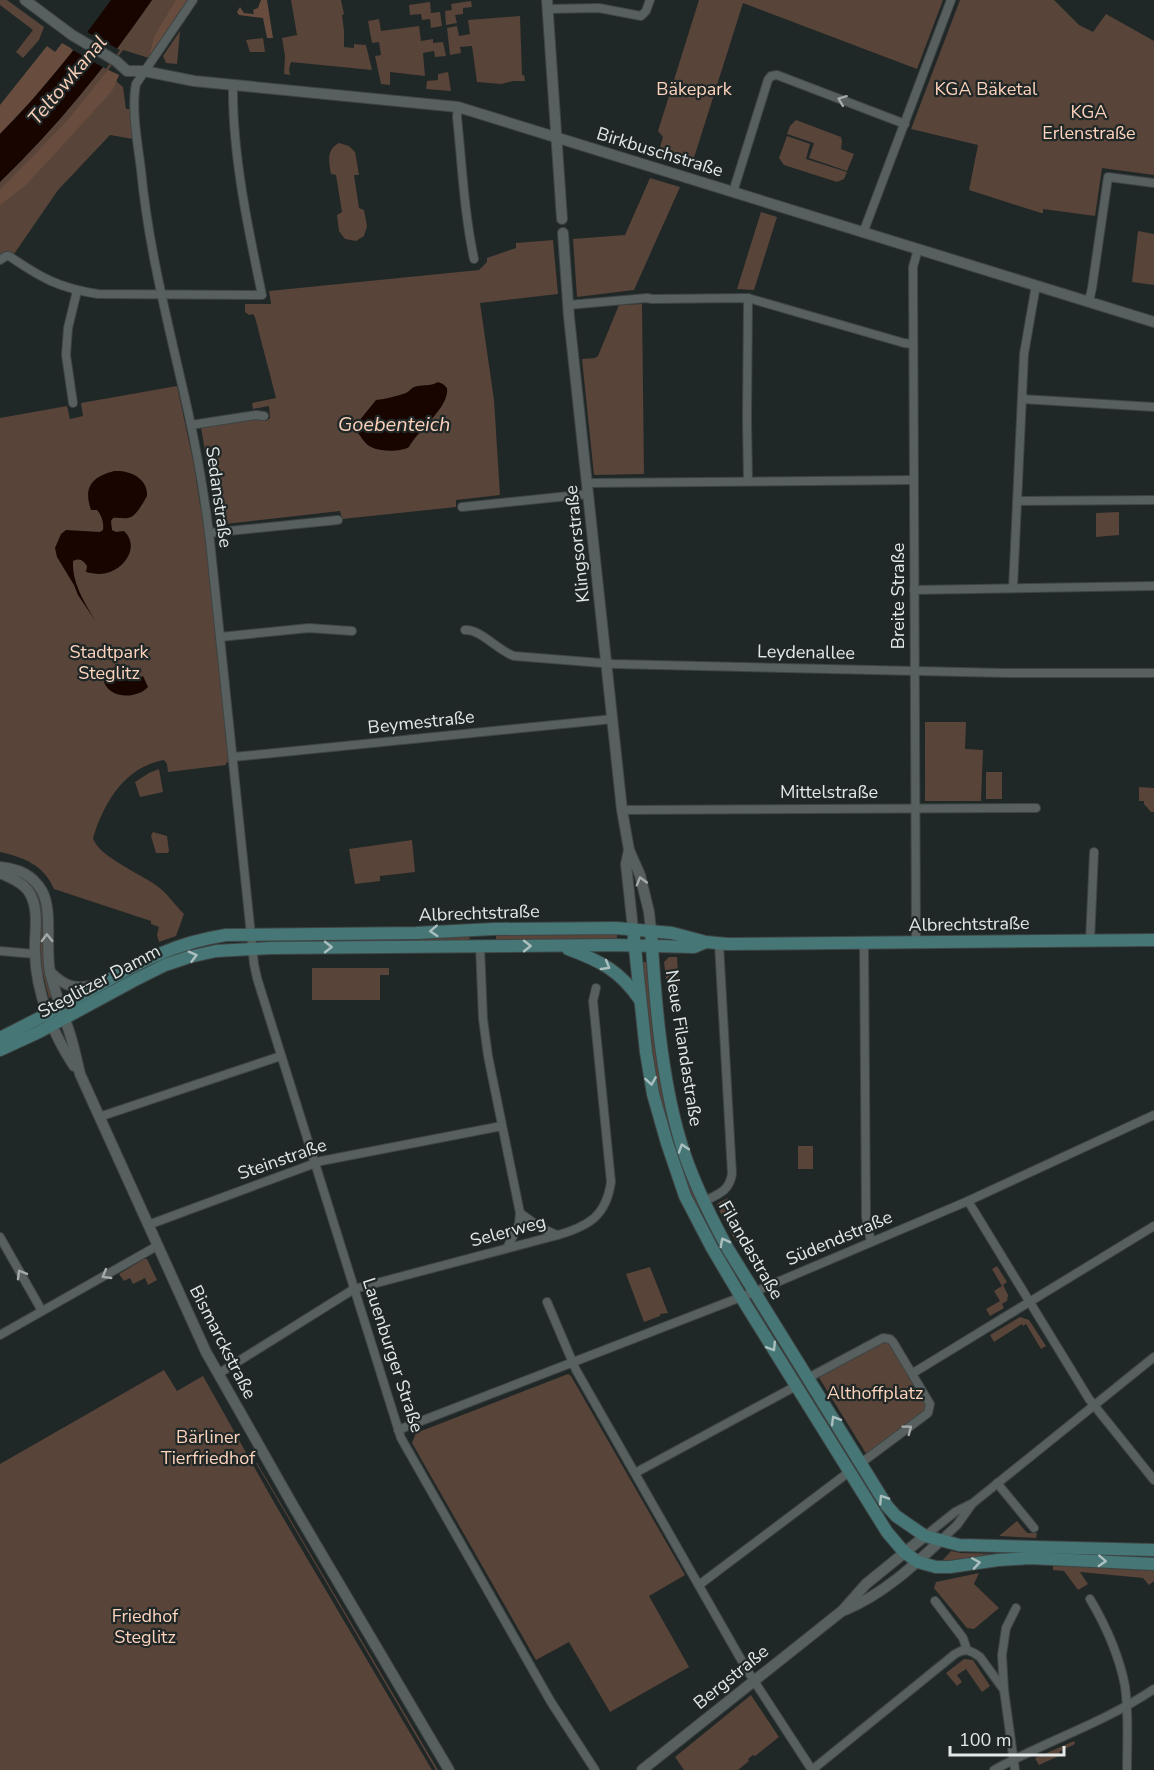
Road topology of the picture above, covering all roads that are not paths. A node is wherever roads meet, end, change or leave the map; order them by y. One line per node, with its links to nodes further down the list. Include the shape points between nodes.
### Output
1 (25, 0): 6 (street, Birkbuschstraße, via 72,35 116,61 134,64)
2 (193, 0): 6 (street, Sedanstraße)
3 (650, 0): 5 (street, via 641,16 599,8)
4 (951, 0): 9 (street)
5 (547, 5): 10 (street)
6 (144, 71): 7 (street, Birkbuschstraße); 21 (street, Sedanstraße, via 135,87 137,132)
7 (233, 85): 8 (street, Birkbuschstraße); 21 (street, via 243,190 262,295)
8 (458, 107): 10 (street, Birkbuschstraße); 18 (street)
9 (905, 124): 12 (street, one-way to 12, via 771,75); 15 (street)
10 (556, 137): 12 (street, Birkbuschstraße); 13 (street)
11 (1154, 183): 23 (street, via 1108,177)
12 (733, 192): 15 (street, Birkbuschstraße)
13 (562, 219)
14 (563, 233): 24 (street, Klingsorstraße)
15 (863, 233): 16 (street, Birkbuschstraße)
16 (918, 249): 19 (street, Birkbuschstraße); 26 (street, Breite Straße, via 913,267)
17 (3, 258): 20 (street, via 9,256 48,281)
18 (474, 259)
19 (1036, 285): 23 (street, Birkbuschstraße); 27 (street, via 1024,354)
20 (77, 291): 21 (street); 28 (street, via 66,355)
21 (161, 295): 31 (street, Sedanstraße)
22 (748, 298): 24 (street, via 647,298); 26 (street); 33 (street)
23 (1089, 301): 25 (street, Birkbuschstraße)
24 (568, 305): 34 (street, Klingsorstraße)
25 (1154, 322)
26 (913, 344): 32 (street, Breite Straße)
27 (1022, 399): 29 (street); 36 (street)
28 (73, 403)
29 (1154, 407)
30 (264, 416): 31 (street)
31 (191, 425): 39 (street, Sedanstraße)
32 (914, 480): 33 (street); 42 (street, Breite Straße)
33 (748, 481): 34 (street)
34 (588, 489): 37 (street); 46 (street, Klingsorstraße)
35 (1154, 500): 36 (street)
36 (1017, 501): 41 (street)
37 (462, 507)
38 (338, 520): 39 (street)
39 (209, 533): 45 (street, Sedanstraße)
40 (1154, 586): 41 (street)
41 (1013, 588): 42 (street)
42 (914, 590): 47 (street, Breite Straße)
43 (465, 630): 46 (street, Leydenallee, via 514,656)
44 (352, 631): 45 (street, via 309,628)
45 (220, 637): 50 (street, Sedanstraße)
46 (606, 664): 47 (street, Leydenallee); 49 (street, Klingsorstraße)
47 (915, 671): 48 (street, Leydenallee); 52 (street, Breite Straße)
48 (1154, 673)
49 (612, 719): 50 (street, Beymestraße); 53 (street, Klingsorstraße)
50 (233, 757): 61 (street, Sedanstraße)
51 (1036, 808): 52 (street, Mittelstraße)
52 (916, 809): 53 (street, Mittelstraße); 65 (street, Breite Straße)
53 (622, 810): 54 (street, Klingsorstraße)
54 (629, 850): 58 (street, Klingsorstraße, via 626,864); 60 (street, Klingsorstraße, one-way to 54, via 640,875)
55 (1094, 852): 63 (street)
56 (0, 867): 75 (street, Bismarckstraße, one-way to 56, via 43,893 25,872)
57 (0, 873): 74 (street, Bismarckstraße, via 24,885 33,899)
58 (633, 929): 59 (main road, Albrechtstraße); 60 (main road, Albrechtstraße); 70 (main road, Neue Filandastraße)
59 (472, 930): 61 (main road, Albrechtstraße, one-way to 61); 68 (main road)
60 (651, 931): 64 (main road, Albrechtstraße); 71 (main road, Neue Filandastraße)
61 (251, 934): 72 (street, Sedanstraße); 76 (main road, Steglitzer Damm, via 208,938 179,946)
62 (1154, 940): 63 (main road, Albrechtstraße)
63 (1090, 941): 65 (main road, Albrechtstraße)
64 (705, 942): 67 (main road, Albrechtstraße); 71 (main road, Albrechtstraße, via 694,947)
65 (916, 942): 66 (main road, Albrechtstraße)
66 (864, 943): 67 (main road, Albrechtstraße); 97 (street, via 866,1217)
67 (719, 944): 91 (street, Filandastraße, via 732,1174 727,1189)
68 (476, 946): 69 (main road, Albrechtstraße, one-way to 69); 72 (main road, Albrechtstraße, one-way to 68); 87 (street, via 485,1035)
69 (558, 946): 70 (main road, Albrechtstraße); 78 (main road, one-way to 78, via 611,968)
70 (635, 946): 71 (main road, Albrechtstraße); 78 (main road, Neue Filandastraße)
71 (652, 946): 91 (main road, Neue Filandastraße, one-way to 71, via 680,1140 669,1091)
72 (253, 948): 79 (main road, Steglitzer Damm, one-way to 72, via 165,965 216,951); 83 (street, Lauenburger Straße, via 257,978)
73 (0, 951): 74 (street)
74 (35, 954): 80 (street, Bismarckstraße, via 38,982)
75 (50, 971): 76 (street, via 72,987); 79 (street, Bismarckstraße)
76 (101, 984): 79 (main road, Steglitzer Damm)
77 (596, 988): 95 (street, Selerweg, via 609,1197 594,1219)
78 (641, 1002): 89 (main road, Neue Filandastraße, one-way to 89, via 653,1094)
79 (63, 1013): 80 (main road, Steglitzer Damm); 84 (street, Bismarckstraße)
80 (51, 1019): 81 (main road, Steglitzer Damm); 82 (main road, Steglitzer Damm); 84 (street, Bismarckstraße, via 58,1039)
81 (0, 1038)
82 (0, 1050)
83 (281, 1056): 86 (street); 88 (street, Lauenburger Straße)
84 (80, 1074): 86 (street, Bismarckstraße)
85 (1154, 1115): 90 (street, Südendstraße)
86 (99, 1117): 93 (street, Bismarckstraße)
87 (502, 1126): 88 (street, Steinstraße); 92 (street)
88 (315, 1163): 93 (street, Steinstraße); 100 (street, Lauenburger Straße)
89 (685, 1196): 102 (main road, Filandastraße)
90 (968, 1201): 97 (street, Südendstraße); 104 (street)
91 (703, 1202): 101 (main road, Filandastraße, one-way to 91)
92 (520, 1213): 95 (street); 99 (street)
93 (148, 1225): 98 (street, Bismarckstraße)
94 (1154, 1226): 104 (street)
95 (558, 1235): 99 (street, Selerweg)
96 (0, 1237): 105 (street, one-way to 96)
97 (871, 1242): 101 (street, Südendstraße)
98 (157, 1246): 105 (street, one-way to 105); 110 (street, Bismarckstraße)
99 (507, 1248): 100 (street, Selerweg)
100 (354, 1289): 110 (street, Selerweg); 114 (street, Lauenburger Straße)
101 (754, 1292): 102 (street, Südendstraße); 111 (main road, Filandastraße)
102 (741, 1297): 108 (street, Südendstraße); 112 (main road, Filandastraße, one-way to 112)
103 (547, 1302): 108 (street)
104 (1030, 1302): 109 (street); 113 (street)
105 (42, 1311): 106 (street)
106 (0, 1335)
107 (1154, 1357): 113 (street, Bergstraße)
108 (572, 1363): 114 (street, Südendstraße); 117 (street)
109 (913, 1373): 111 (street, via 890,1339 883,1338); 115 (street, one-way to 109, via 928,1413 930,1404)
110 (218, 1374): 143 (street, Bismarckstraße)
111 (808, 1378): 115 (main road, Filandastraße, one-way to 111)
112 (796, 1386): 116 (main road, Filandastraße); 117 (street)
113 (1094, 1406): 118 (street); 119 (street, Bergstraße)
114 (398, 1430): 144 (street, Lauenburger Straße, via 551,1702)
115 (861, 1463): 121 (main road, Filandastraße, one-way to 115, via 887,1506)
116 (849, 1472): 123 (main road, Filandastraße); 130 (street)
117 (635, 1473): 130 (street)
118 (1154, 1480)
119 (997, 1483): 120 (street, Bergstraße); 122 (street)
120 (973, 1503): 124 (street, Bergstraße); 125 (street, Bergstraße)
121 (902, 1520): 123 (main road, via 897,1529); 124 (main road, Filandastraße)
122 (1034, 1528)
123 (887, 1532): 127 (main road, Filandastraße)
124 (925, 1536): 125 (main road); 127 (street, Bergstraße)
125 (941, 1540): 126 (main road, via 969,1545); 128 (street, Bergstraße)
126 (1154, 1550)
127 (904, 1552): 128 (main road, Filandastraße); 134 (street, Bergstraße, via 866,1584)
128 (918, 1562): 129 (main road, one-way to 129, via 943,1567 1030,1558); 134 (street, Bergstraße, via 873,1595)
129 (1154, 1564)
130 (699, 1585): 138 (street)
131 (1090, 1599): 141 (street, via 1118,1661)
132 (935, 1601): 135 (street, via 963,1638)
133 (1016, 1608): 136 (street, via 1006,1628)
134 (842, 1611): 138 (street, Bergstraße)
135 (966, 1650): 137 (street); 146 (street, via 955,1654)
136 (1002, 1655): 137 (street); 140 (street)
137 (984, 1662): 140 (street)
138 (754, 1681): 145 (street, Bergstraße); 146 (street)
139 (1154, 1689): 141 (street)
140 (1004, 1690): 142 (street)
141 (1126, 1707): 142 (street); 149 (street)
142 (1014, 1759): 147 (street); 148 (street)
143 (449, 1770)
144 (595, 1770)
145 (642, 1770)
146 (812, 1770)
147 (994, 1770)
148 (1016, 1770)
149 (1127, 1770)

